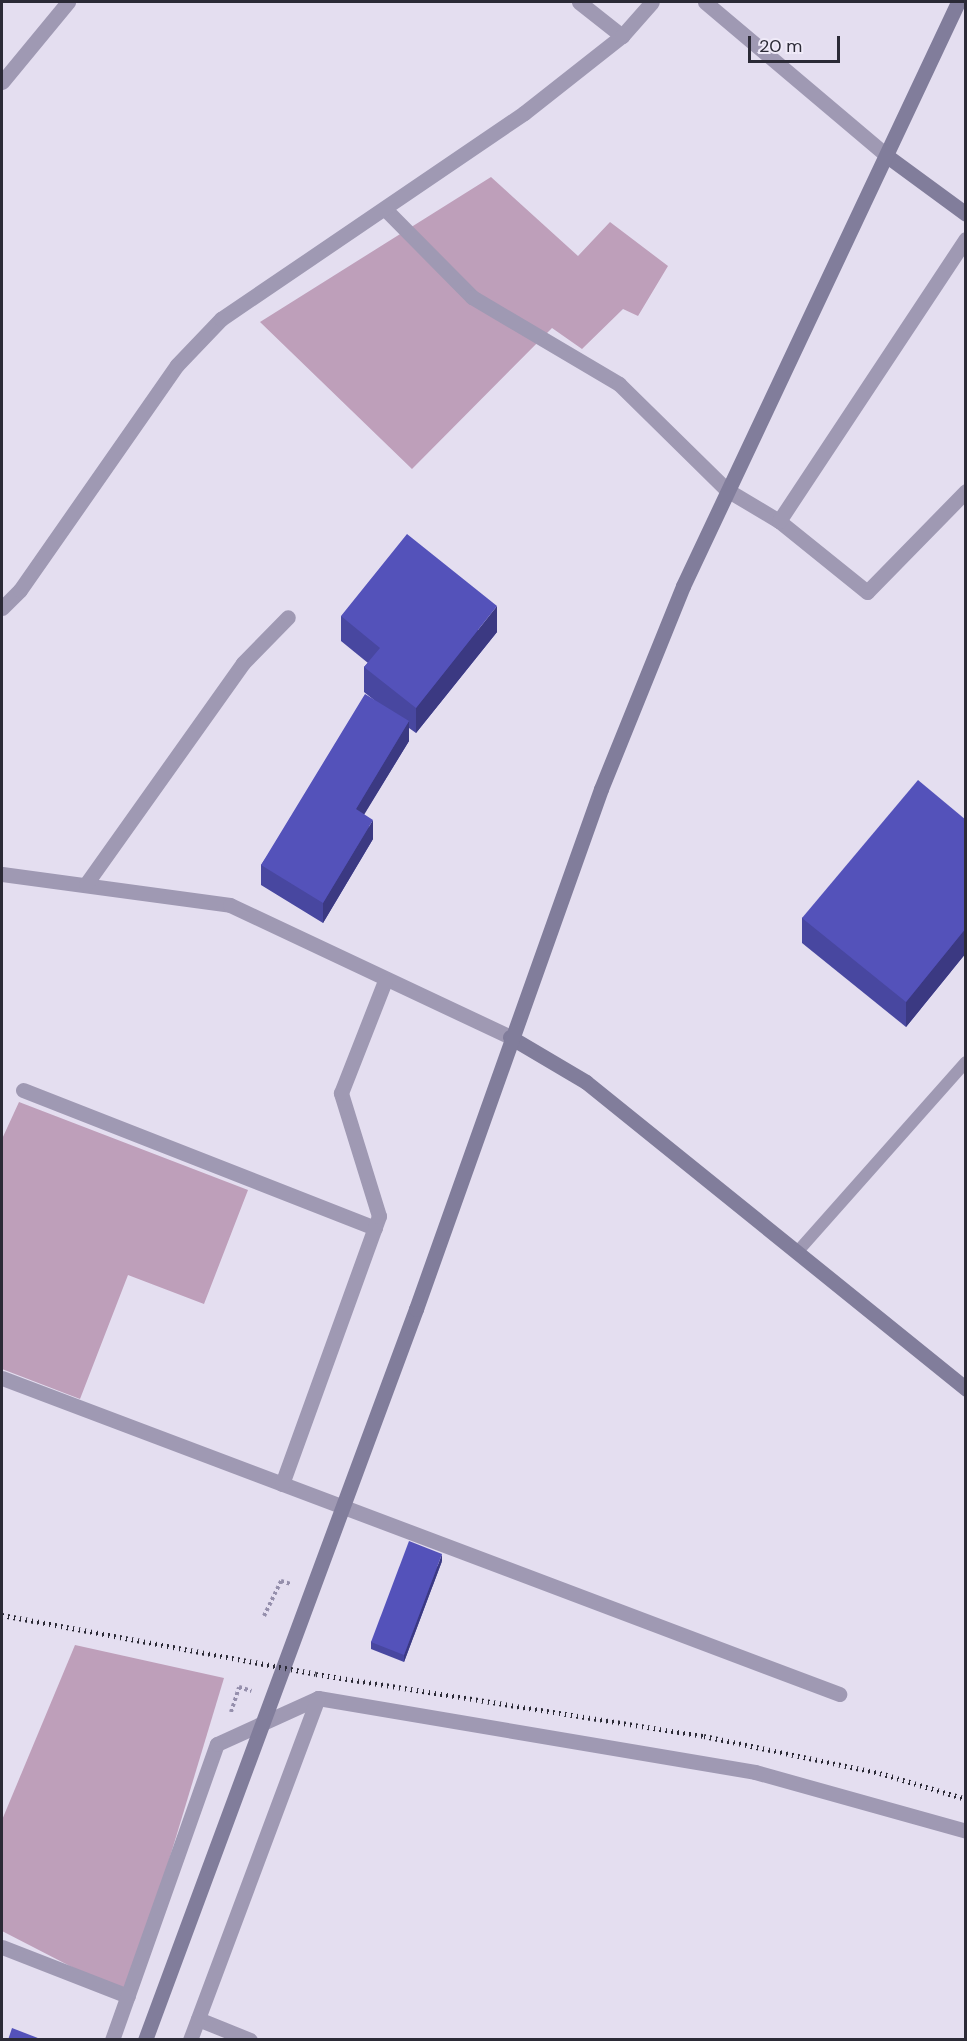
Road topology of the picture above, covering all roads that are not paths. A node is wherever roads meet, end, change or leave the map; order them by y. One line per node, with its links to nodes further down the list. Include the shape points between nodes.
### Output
1 (68, 2): 7 (street)
2 (579, 2): 6 (street)
3 (652, 2): 6 (street)
4 (705, 2): 8 (street)
5 (958, 2): 8 (street)
6 (622, 36): 9 (street)
7 (2, 82)
8 (887, 156): 10 (street); 12 (street)
9 (385, 209): 12 (street, via 472,297 619,384); 15 (street, via 221,319 177,365 20,590)
10 (966, 214)
11 (966, 239): 14 (street)
12 (727, 490): 14 (street); 20 (street, via 601,789)
13 (966, 491): 14 (street, via 867,591)
14 (779, 521)
15 (2, 608)
16 (288, 617): 18 (street, via 243,663)
17 (2, 874): 18 (street)
18 (86, 884): 19 (street, via 230,905)
19 (386, 981): 20 (street); 23 (street, via 340,1093 379,1216)
20 (510, 1037): 24 (street, via 586,1082); 35 (street, via 416,1309)
21 (966, 1062): 24 (lane)
22 (23, 1090): 23 (street)
23 (375, 1228): 27 (street)
24 (799, 1250): 26 (street)
25 (2, 1378): 27 (street)
26 (966, 1389)
27 (282, 1484): 28 (street)
28 (839, 1694)
29 (318, 1698): 30 (street, via 755,1772); 32 (street, via 217,1744); 33 (street)
30 (966, 1831)
31 (2, 1947): 32 (street)
32 (128, 1996): 34 (street)
33 (198, 2019): 36 (street); 37 (street)
34 (112, 2040)
35 (145, 2040)
36 (190, 2040)
37 (250, 2040)

